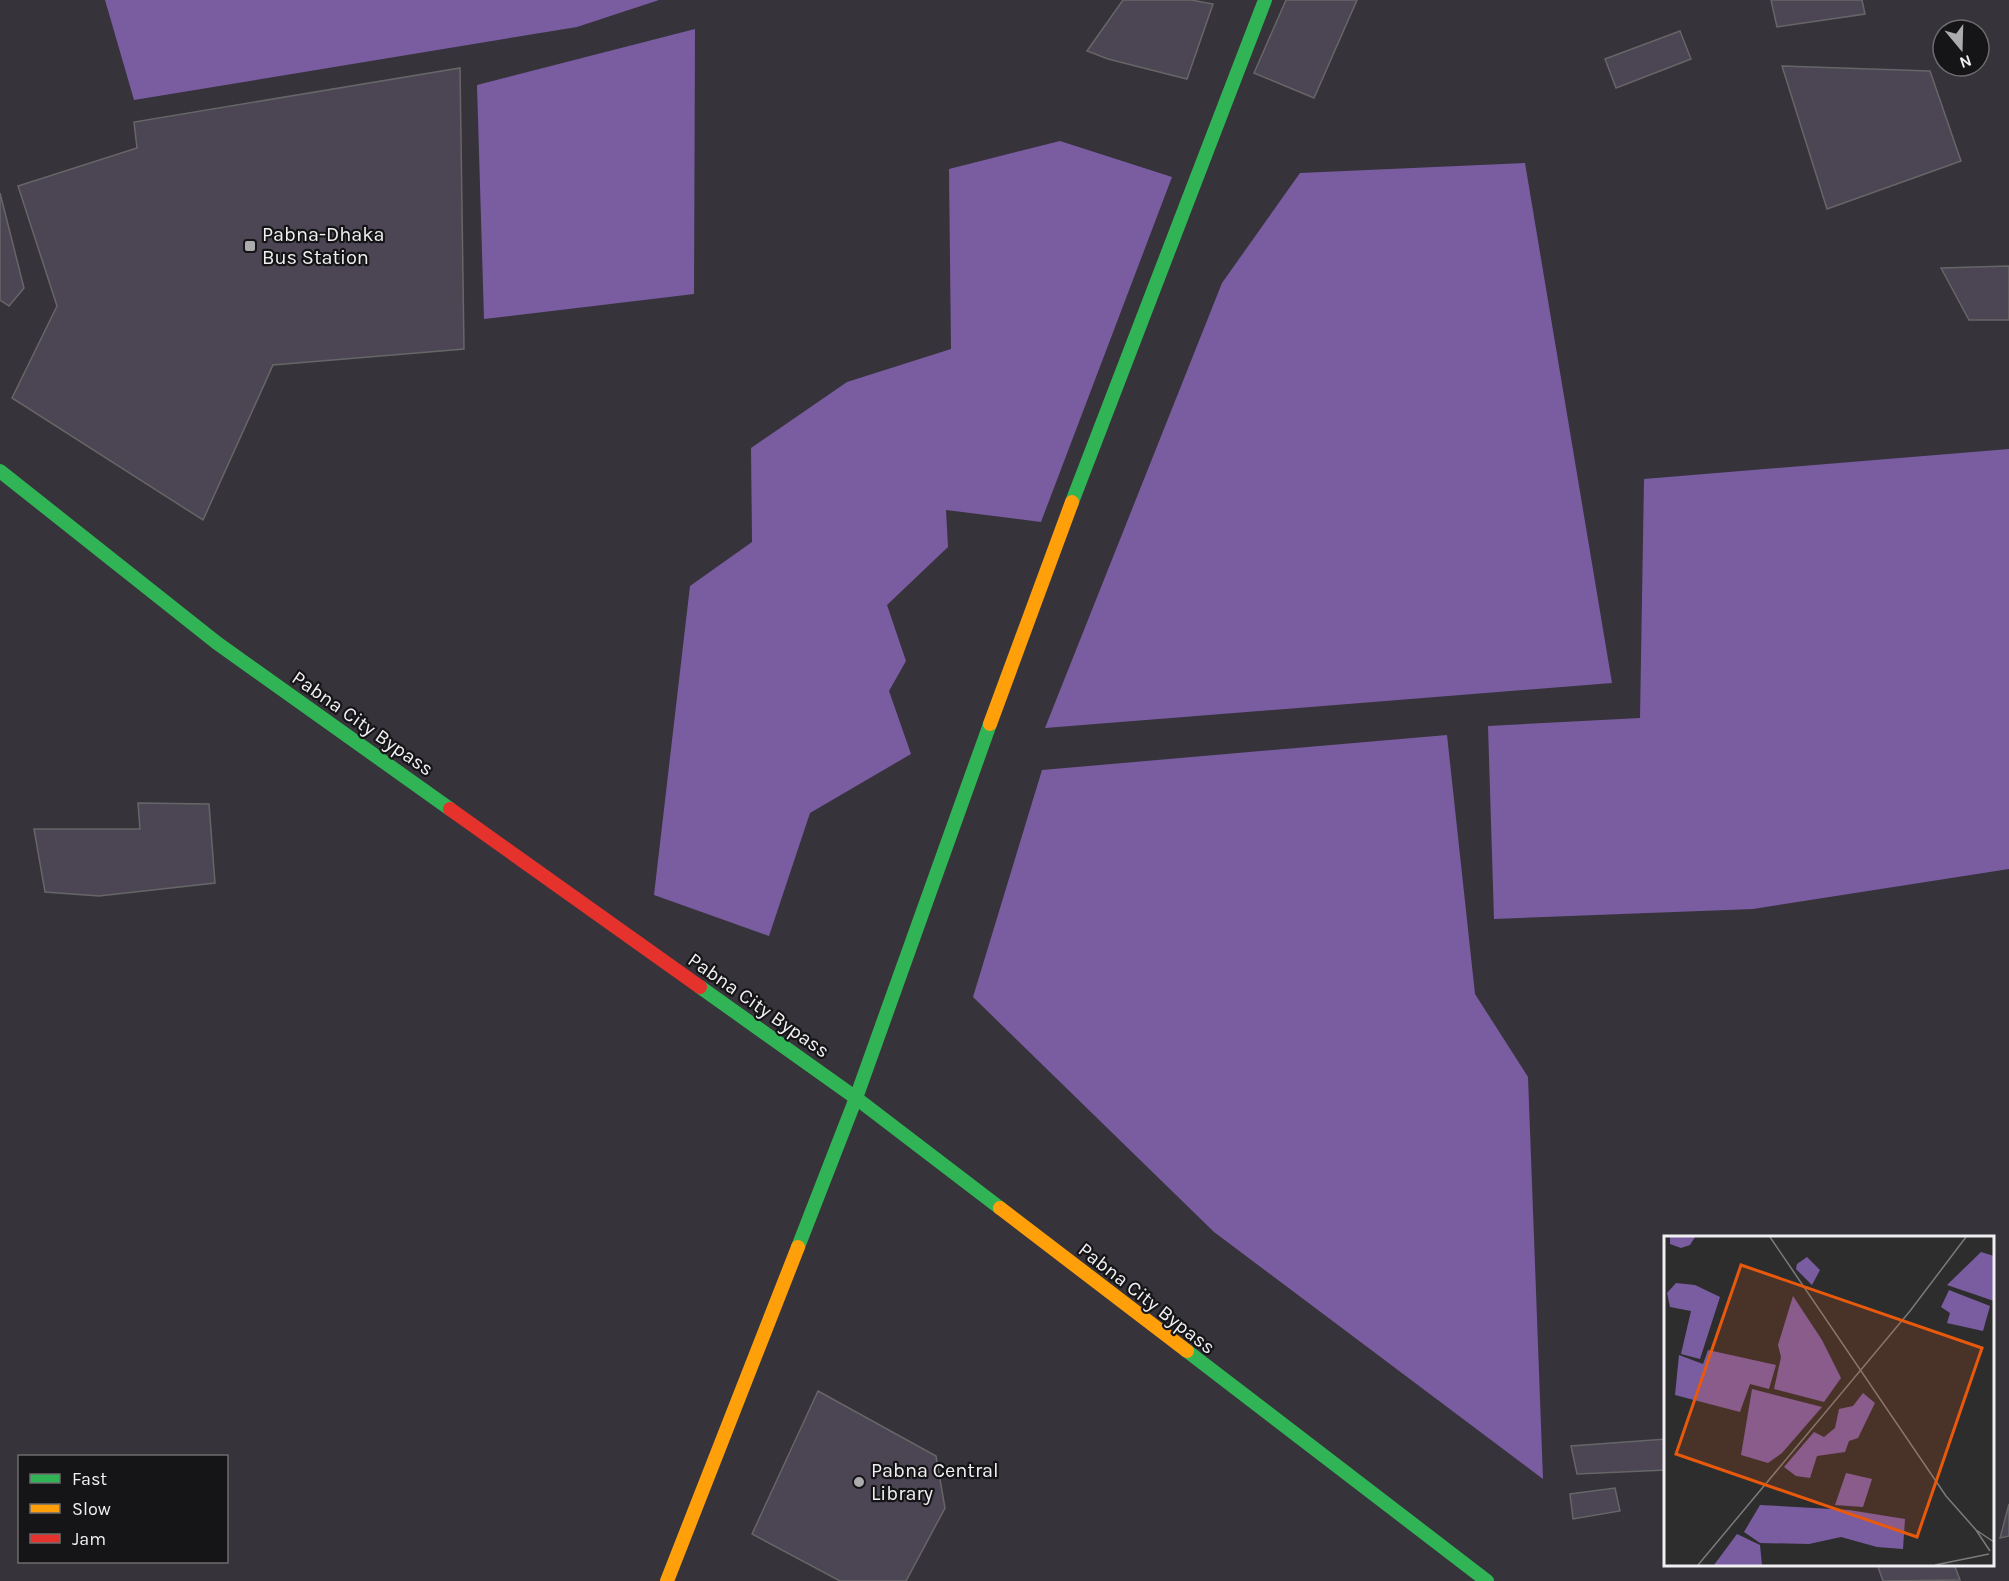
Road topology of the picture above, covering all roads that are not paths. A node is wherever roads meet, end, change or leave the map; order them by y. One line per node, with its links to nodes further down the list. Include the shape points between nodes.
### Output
1 (1265, 0): 3 (main road, via 1039,587)
2 (0, 471): 3 (main road, Pabna City Bypass, via 217,643)
3 (856, 1098): 4 (main road); 5 (main road, Pabna City Bypass)
4 (668, 1581)
5 (1487, 1581)

